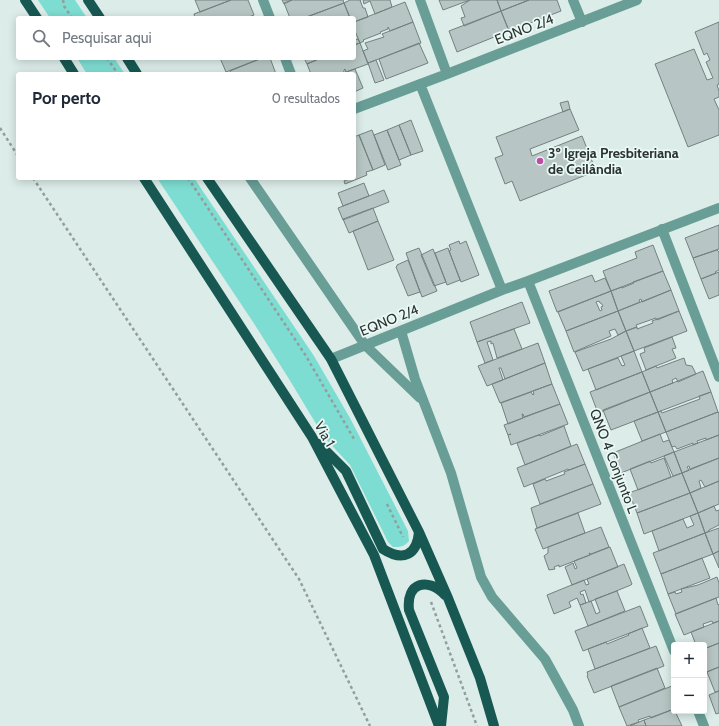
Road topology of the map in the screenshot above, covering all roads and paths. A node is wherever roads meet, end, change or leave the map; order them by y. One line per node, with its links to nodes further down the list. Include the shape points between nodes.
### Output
1 (25, 0): 8 (main road)
2 (63, 0): 9 (path)
3 (88, 0): 10 (main road)
4 (263, 0): 11 (street)
5 (420, 0): 21 (street)
6 (573, 0): 12 (street)
7 (637, 0): 12 (street, EQNO 2/4)
8 (36, 16)
9 (71, 16)
10 (99, 16)
11 (269, 16)
12 (582, 22): 21 (street, EQNO 2/4)
13 (65, 60): 17 (main road)
14 (108, 60): 18 (path)
15 (128, 60): 19 (main road)
16 (286, 60): 20 (street)
17 (73, 72)
18 (117, 72)
19 (136, 72)
20 (291, 72)
21 (447, 74): 22 (street, EQNO 2/4)
22 (420, 84): 23 (street, EQNO 2/4); 34 (street)
23 (356, 108)
24 (0, 128): 25 (path)
25 (16, 153)
26 (34, 180): 49 (path, via 299,579)
27 (145, 180): 40 (main road, Via 1)
28 (189, 180): 41 (path, via 306,356)
29 (207, 180): 37 (main road)
30 (251, 180): 36 (street)
31 (719, 208): 32 (street, EQNO 2/4)
32 (662, 229): 33 (street, EQNO 2/4); 38 (street)
33 (528, 281): 34 (street, EQNO 2/4); 47 (street, QNO 4 Conjunto L)
34 (502, 290): 35 (street, EQNO 2/4)
35 (401, 331): 36 (street, EQNO 2/4); 39 (street)
36 (365, 345): 37 (street, EQNO 2/4); 39 (street)
37 (331, 359): 43 (main road)
38 (719, 377)
39 (423, 401): 53 (street, via 451,473 481,577 492,597 545,659)
40 (312, 437): 44 (main road, via 346,471 383,549 393,556); 50 (main road, Via 1, via 374,555)
41 (356, 443)
42 (384, 498): 44 (path)
43 (419, 532): 44 (main road, via 416,547); 46 (main road)
44 (410, 552)
45 (425, 584): 46 (main road, via 439,589); 50 (main road, via 418,586 410,594 408,603 444,697); 51 (path)
46 (448, 598): 52 (main road, via 480,678)
47 (671, 643)
48 (699, 714): 54 (street)
49 (370, 726)
50 (440, 726)
51 (477, 726)
52 (494, 726)
53 (579, 726)
54 (704, 726)

